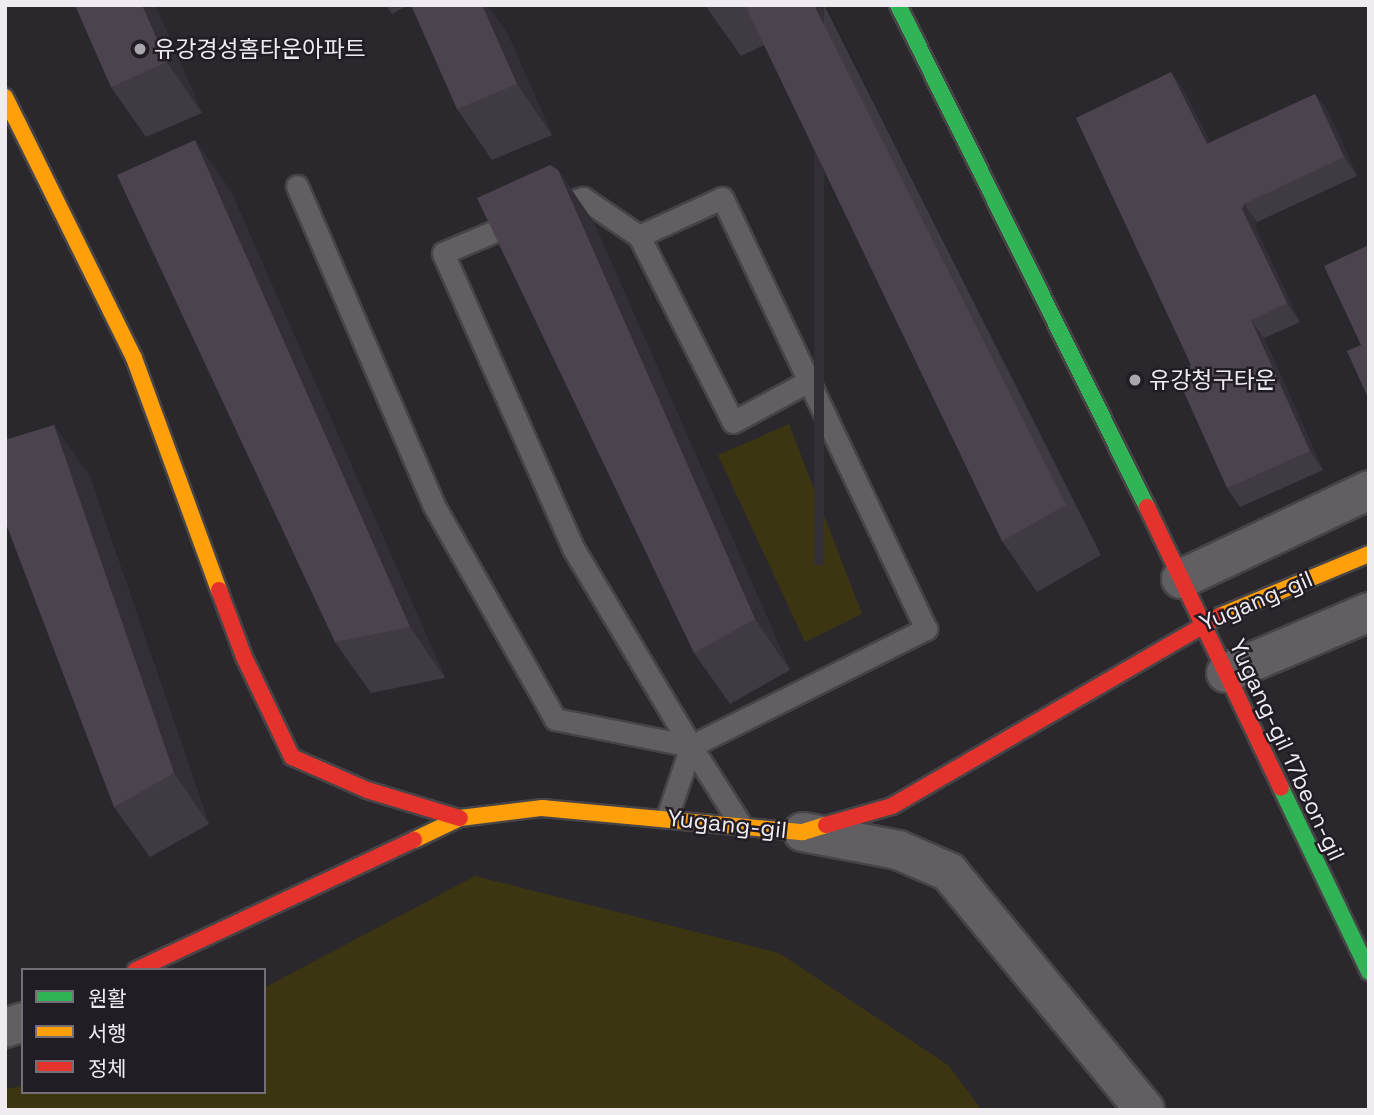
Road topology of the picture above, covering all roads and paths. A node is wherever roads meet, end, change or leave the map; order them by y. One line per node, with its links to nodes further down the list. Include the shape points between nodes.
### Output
1 (898, 5): 8 (street, Yugang-gil 17beon-gil)
2 (5, 97): 14 (street, via 134,358 244,657 292,757 367,790)
3 (297, 186): 12 (lane, via 433,504 555,719)
4 (639, 236): 5 (lane, via 733,422); 5 (lane, via 722,198); 12 (lane, via 583,198 443,253 573,548)
5 (807, 382): 12 (lane, via 926,629)
6 (1369, 490): 8 (street)
7 (1369, 554): 10 (street, Yugang-gil)
8 (1181, 579): 10 (street, Yugang-gil 17beon-gil)
9 (1369, 612): 11 (street)
10 (1202, 623): 11 (street, Yugang-gil 17beon-gil); 16 (street, Yugang-gil, via 892,806)
11 (1226, 673): 18 (street, Yugang-gil 17beon-gil)
12 (691, 746): 13 (lane); 15 (lane)
13 (667, 817): 14 (street, Yugang-gil, via 542,808); 15 (street, Yugang-gil)
14 (460, 818): 17 (street, Yugang-gil)
15 (741, 825): 16 (street, Yugang-gil)
16 (803, 832): 19 (street, via 898,850 949,872)
17 (140, 968)
18 (1369, 972)
19 (1145, 1110)

